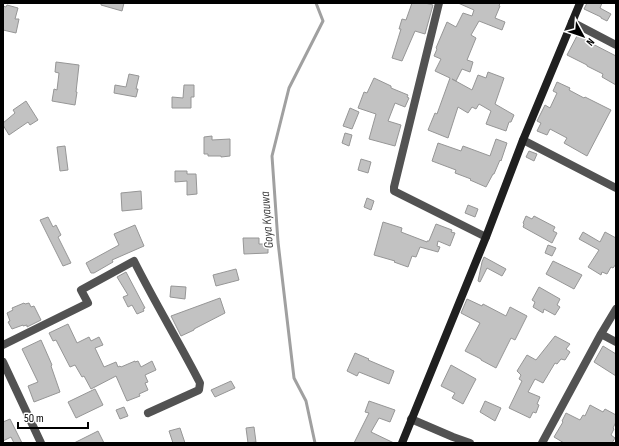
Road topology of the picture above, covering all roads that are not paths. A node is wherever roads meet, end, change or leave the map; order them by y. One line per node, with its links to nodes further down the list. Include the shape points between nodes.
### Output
1 (439, 3): 7 (street, via 394,191)
2 (580, 3): 3 (street)
3 (572, 22): 4 (street); 5 (street)
4 (616, 46)
5 (523, 140): 6 (street); 7 (street)
6 (616, 188)
7 (486, 237): 14 (street)
8 (616, 309): 9 (street)
9 (601, 334): 10 (street); 18 (street)
10 (616, 342)
11 (3, 345): 13 (street, via 88,303 81,290 134,261 200,384 198,390)
12 (3, 362): 15 (street)
13 (148, 413)
14 (412, 419): 16 (street); 17 (street)
15 (41, 443)
16 (402, 443)
17 (470, 443)
18 (542, 443)

